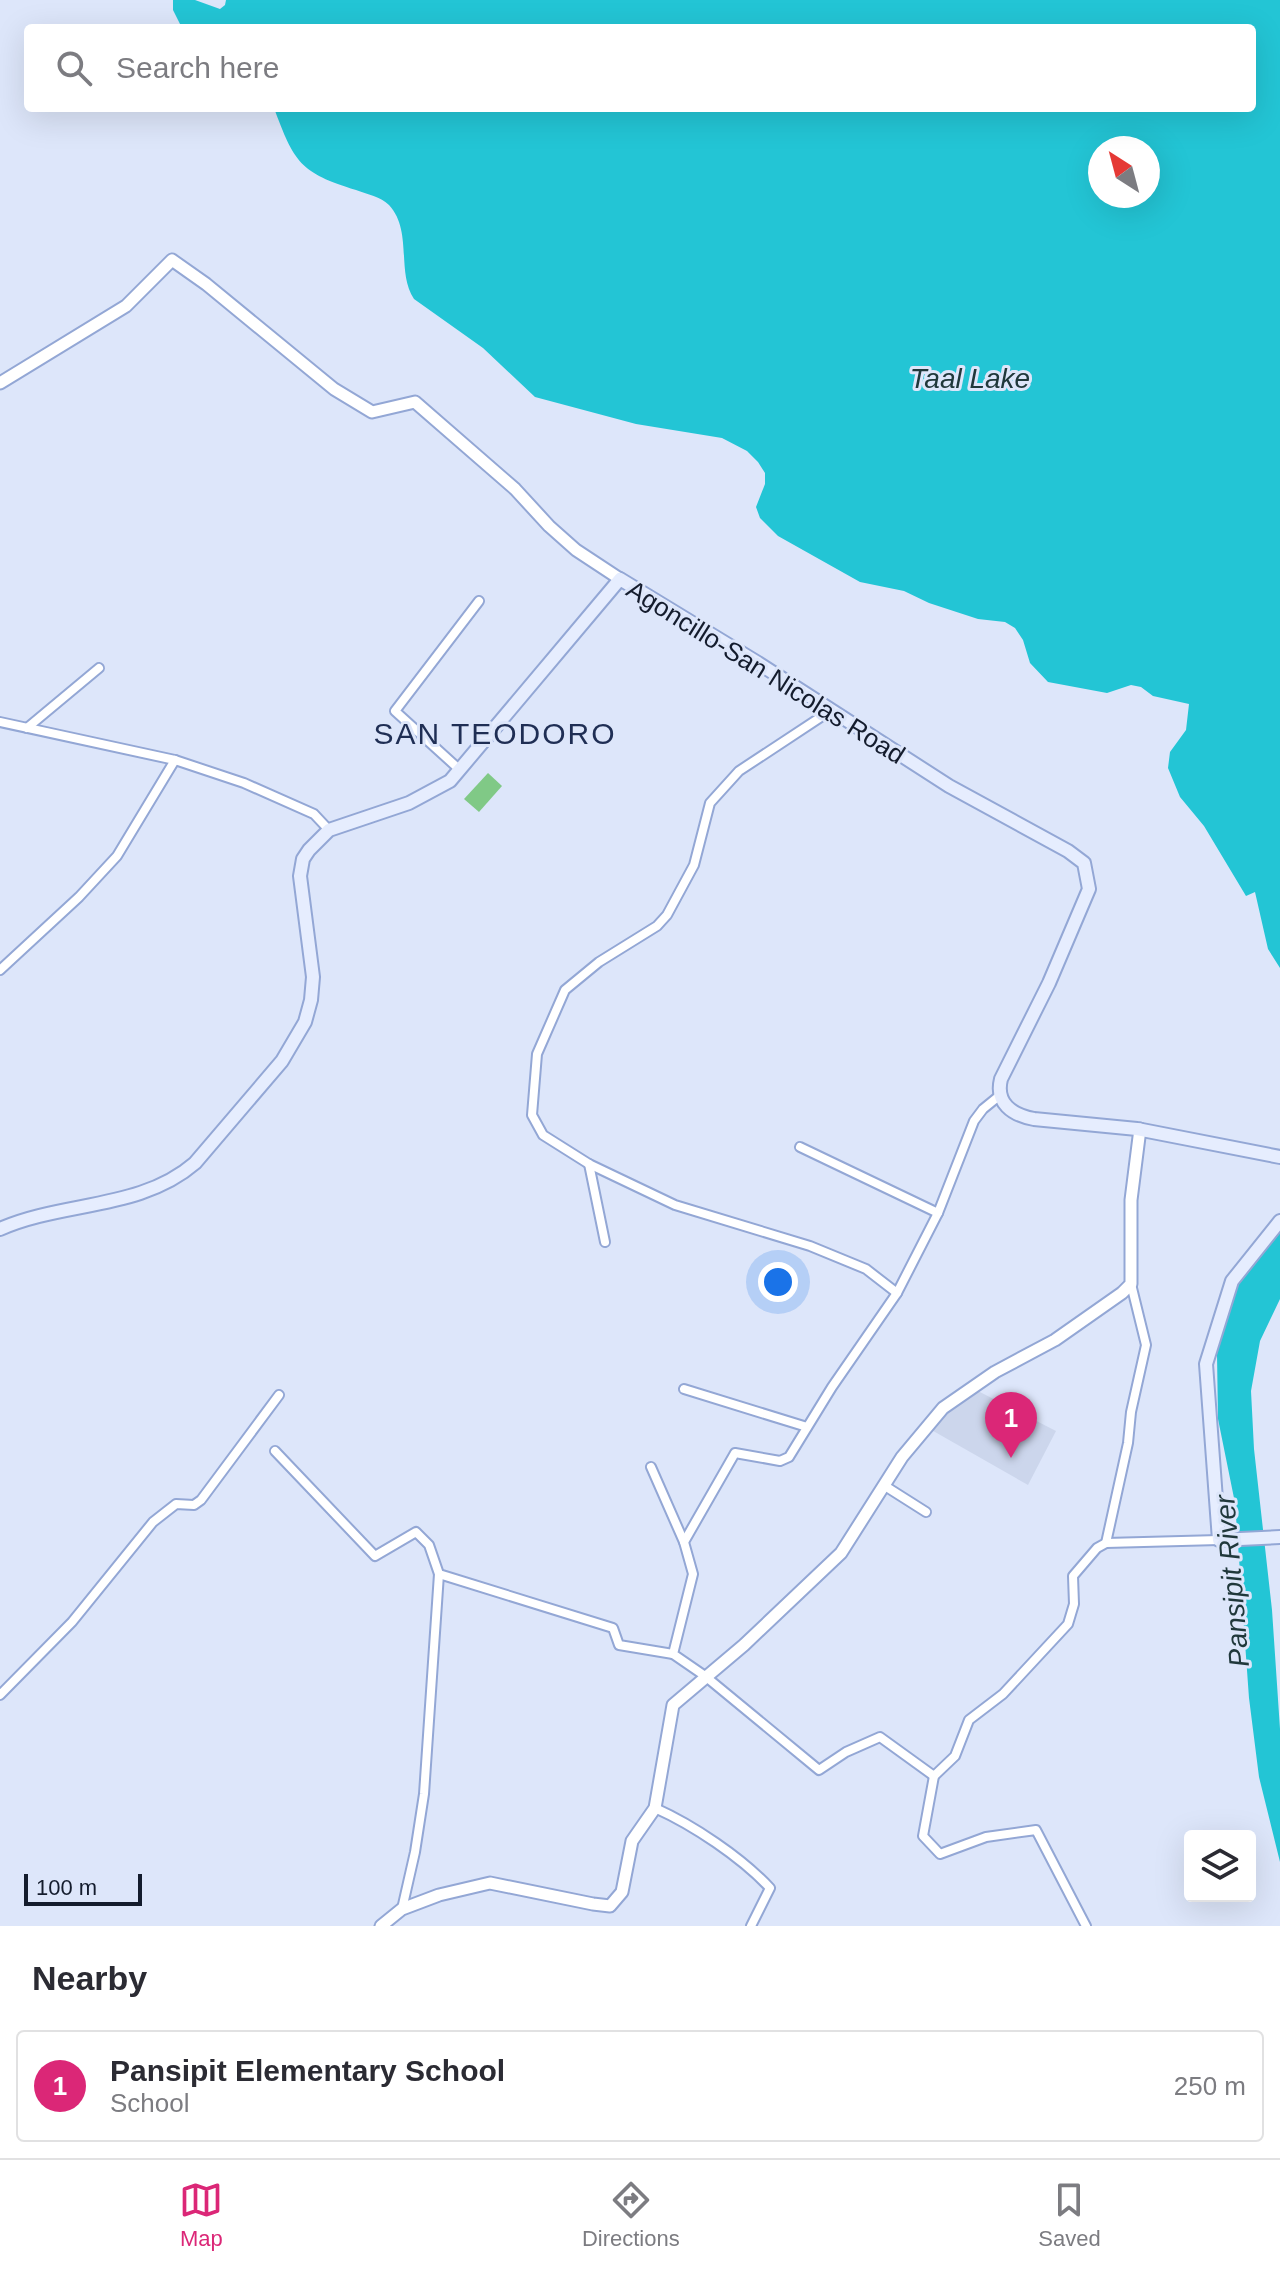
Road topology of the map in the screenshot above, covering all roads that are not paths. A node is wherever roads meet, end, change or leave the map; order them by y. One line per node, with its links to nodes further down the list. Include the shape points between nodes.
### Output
1 (0, 383): 2 (street, via 126,306 172,260 334,389 372,412 415,402 567,542)
2 (620, 579): 5 (main road, Agoncillo-San Nicolas Road); 9 (main road, Agoncillo-San Nicolas Road)
3 (479, 601): 9 (street, via 395,711)
4 (99, 668): 7 (street)
5 (830, 711): 12 (main road, Agoncillo-San Nicolas Road, via 1084,863 1089,882 1085,903 1005,1069); 16 (street, via 739,771 710,803 694,865 667,915 565,990 537,1054 532,1115 543,1135)
6 (0, 722): 7 (street)
7 (27, 728): 8 (street)
8 (175, 760): 10 (street, via 314,814); 11 (street, via 117,856)
9 (460, 770): 10 (main road, Agoncillo-San Nicolas Road, via 424,797)
10 (329, 830): 19 (main road, via 301,866 311,1000 298,1037 282,1061 178,1177 139,1194)
11 (0, 970)
12 (999, 1096): 13 (main road, via 1022,1117); 17 (street, via 974,1121)
13 (1140, 1129): 15 (main road); 21 (street, via 1131,1200)
14 (800, 1147): 17 (street)
15 (1280, 1157)
16 (589, 1164): 20 (street); 22 (street, via 675,1205 852,1263)
17 (938, 1213): 22 (street)
18 (1280, 1221): 31 (main road, via 1232,1281 1206,1364)
19 (0, 1229)
20 (605, 1242)
21 (1131, 1284): 28 (street, via 1055,1340 943,1408); 33 (street, via 1146,1345)
22 (897, 1293): 25 (street)
23 (684, 1389): 25 (street)
24 (279, 1395): 37 (street, via 201,1500 176,1504 153,1522 72,1622)
25 (807, 1427): 32 (street, via 789,1457 780,1461 735,1453)
26 (275, 1451): 34 (street, via 375,1556 416,1532 429,1545)
27 (651, 1467): 32 (street)
28 (885, 1486): 29 (street); 36 (street, via 841,1553)
29 (926, 1512)
30 (1280, 1537): 31 (main road)
31 (1219, 1540): 33 (street)
32 (684, 1542): 35 (street, via 693,1574)
33 (1106, 1543): 38 (street, via 1073,1576 1068,1624 1003,1694 969,1720 955,1756)
34 (439, 1574): 35 (street, via 613,1628 619,1645); 40 (street, via 424,1794)
35 (673, 1654): 36 (street)
36 (705, 1676): 38 (street, via 819,1770 880,1737); 39 (street, via 673,1705)
37 (0, 1695)
38 (934, 1776): 43 (street, via 923,1836 940,1854 986,1837 1036,1830)
39 (655, 1808): 40 (street, via 632,1841 622,1892 610,1906 490,1883); 42 (street, via 750,1869 770,1888)
40 (402, 1909): 41 (street)
41 (381, 1926)
42 (751, 1926)
43 (1086, 1926)

